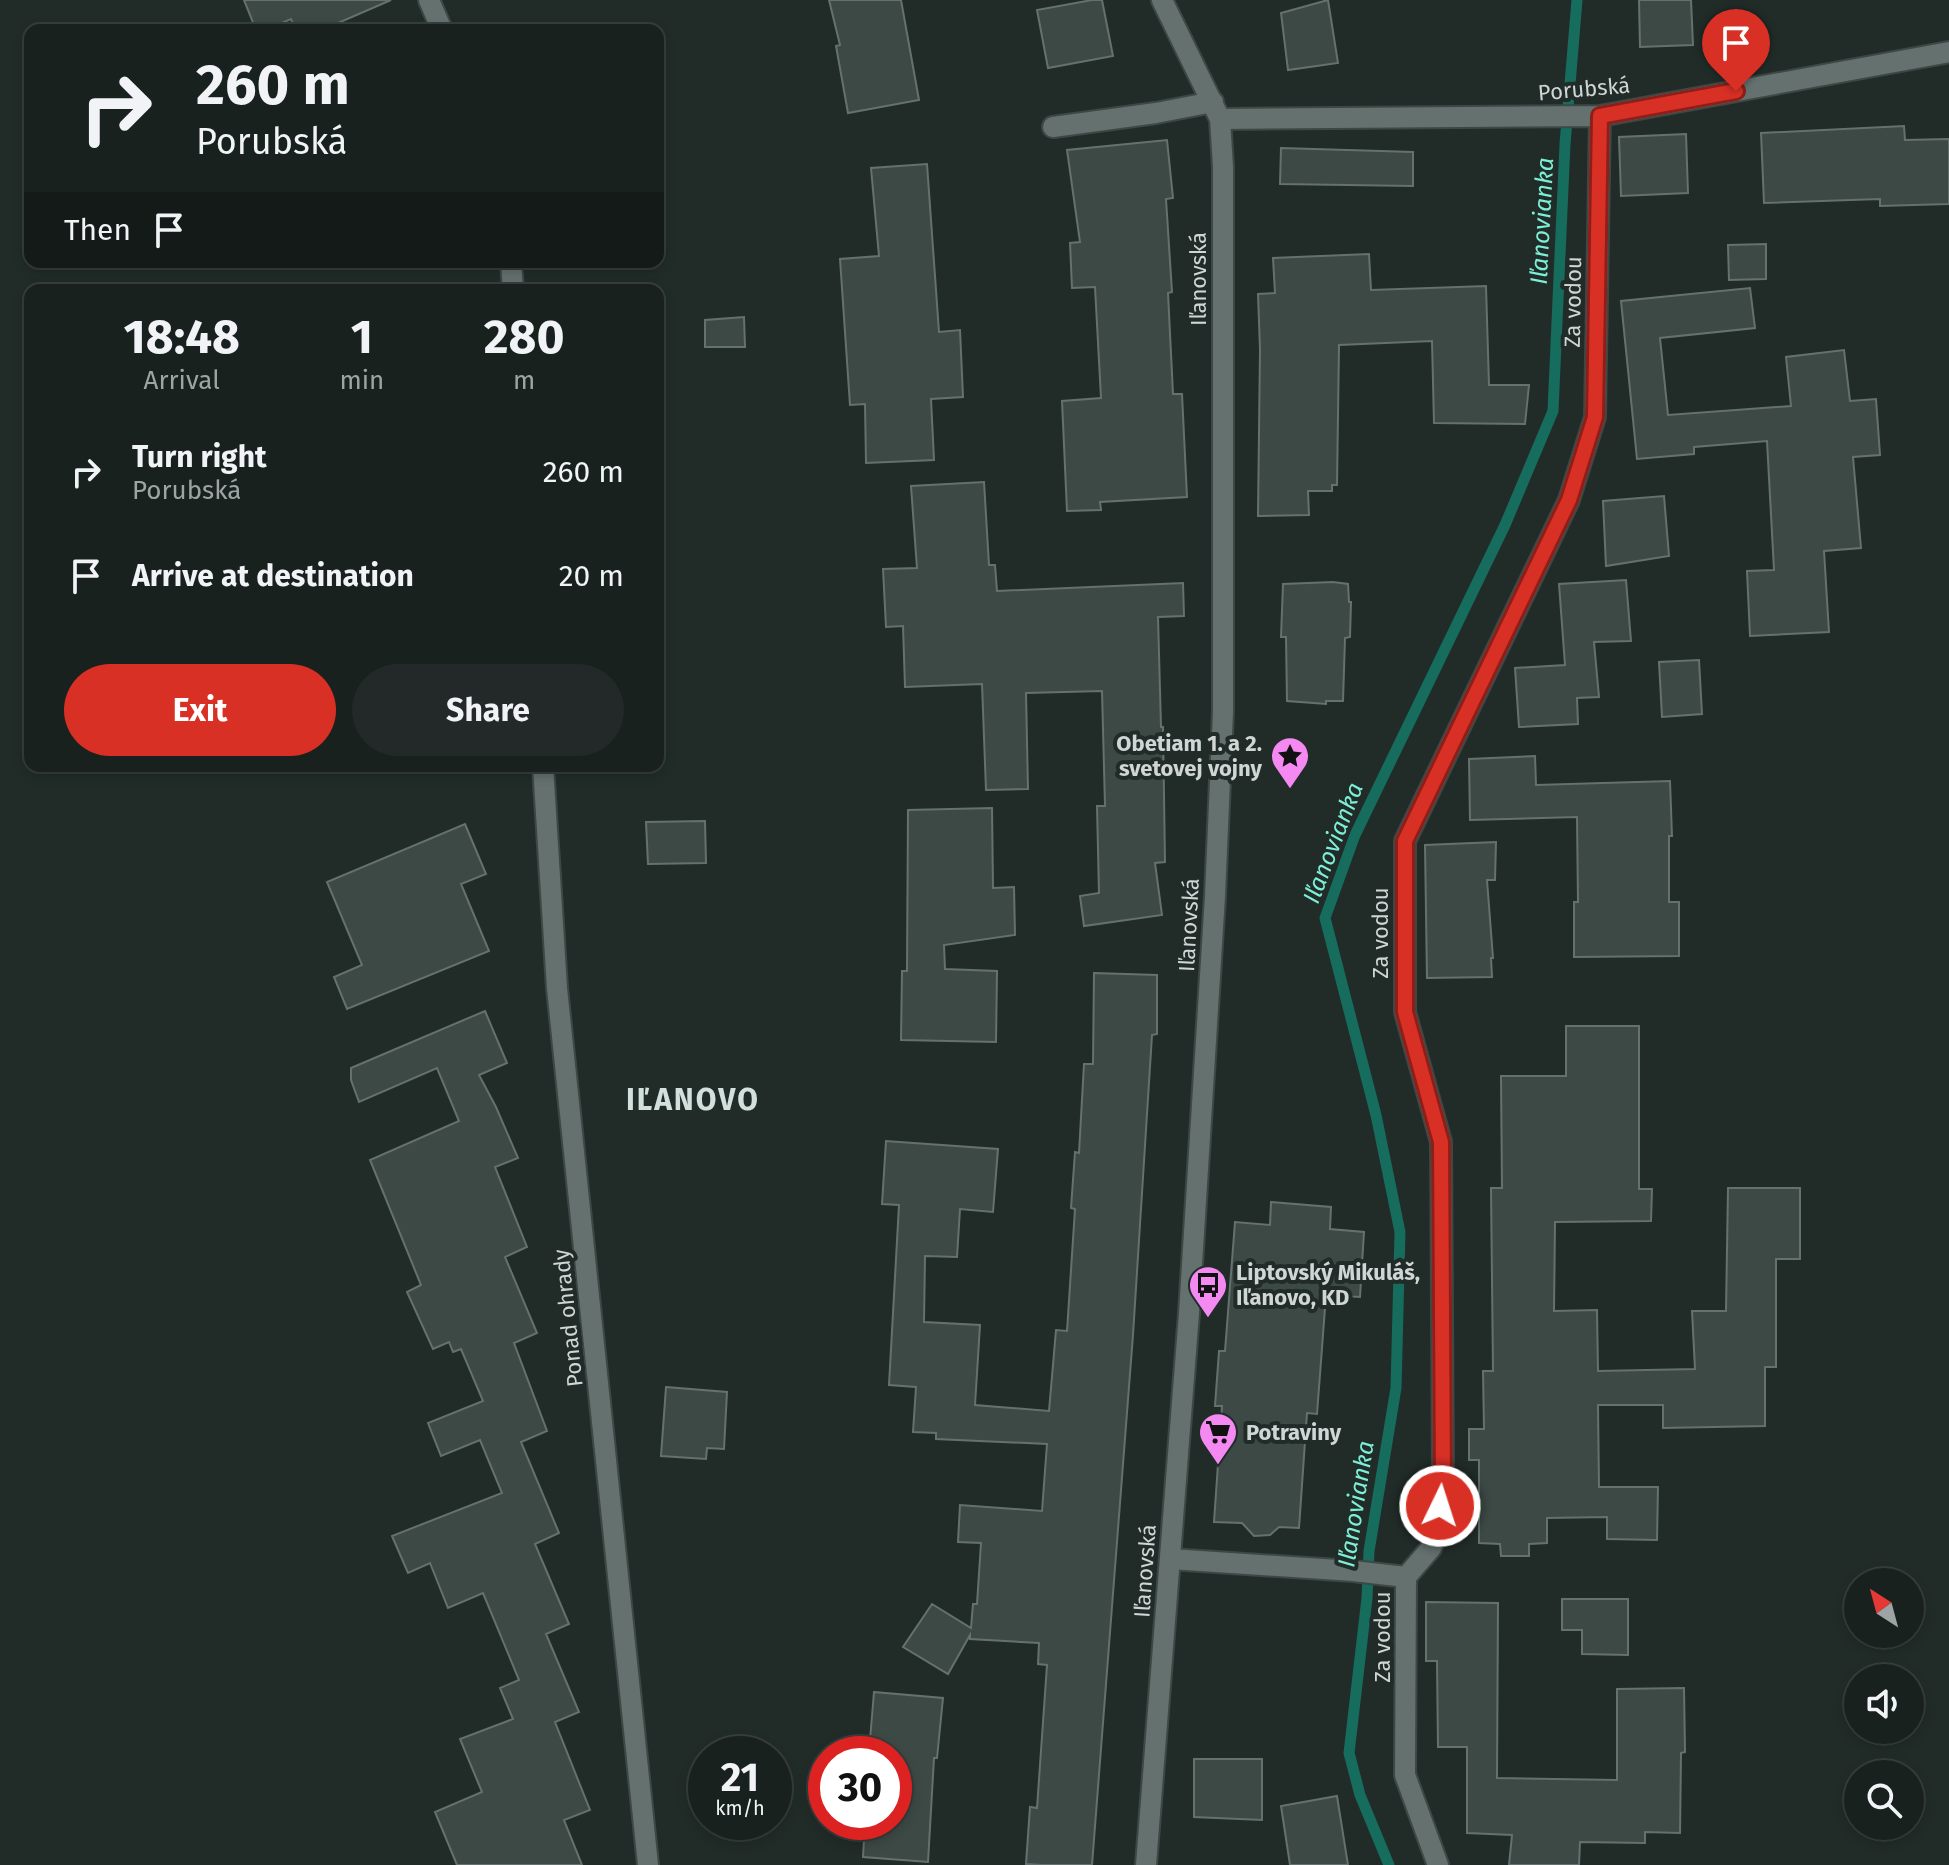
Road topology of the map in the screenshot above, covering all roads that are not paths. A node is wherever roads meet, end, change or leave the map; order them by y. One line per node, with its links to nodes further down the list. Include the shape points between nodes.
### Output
1 (429, 0): 3 (street)
2 (1162, 0): 5 (street, Iľanovská)
3 (439, 24)
4 (1948, 52): 6 (street, Porubská)
5 (1217, 110): 6 (street, Porubská); 7 (street, Porubská); 9 (street, Iľanovská, via 1223,167 1223,712)
6 (1593, 116): 10 (street, Za vodou, via 1595,417 1569,500 1405,841 1405,1012 1441,1142 1443,1480 1431,1548)
7 (1053, 127)
8 (543, 772): 11 (street, Ponad ohrady, via 557,988)
9 (1170, 1559): 10 (street); 12 (street, Iľanovská)
10 (1399, 1577): 13 (street, Za vodou, via 1405,1775)
11 (648, 1865)
12 (1146, 1865)
13 (1438, 1865)

